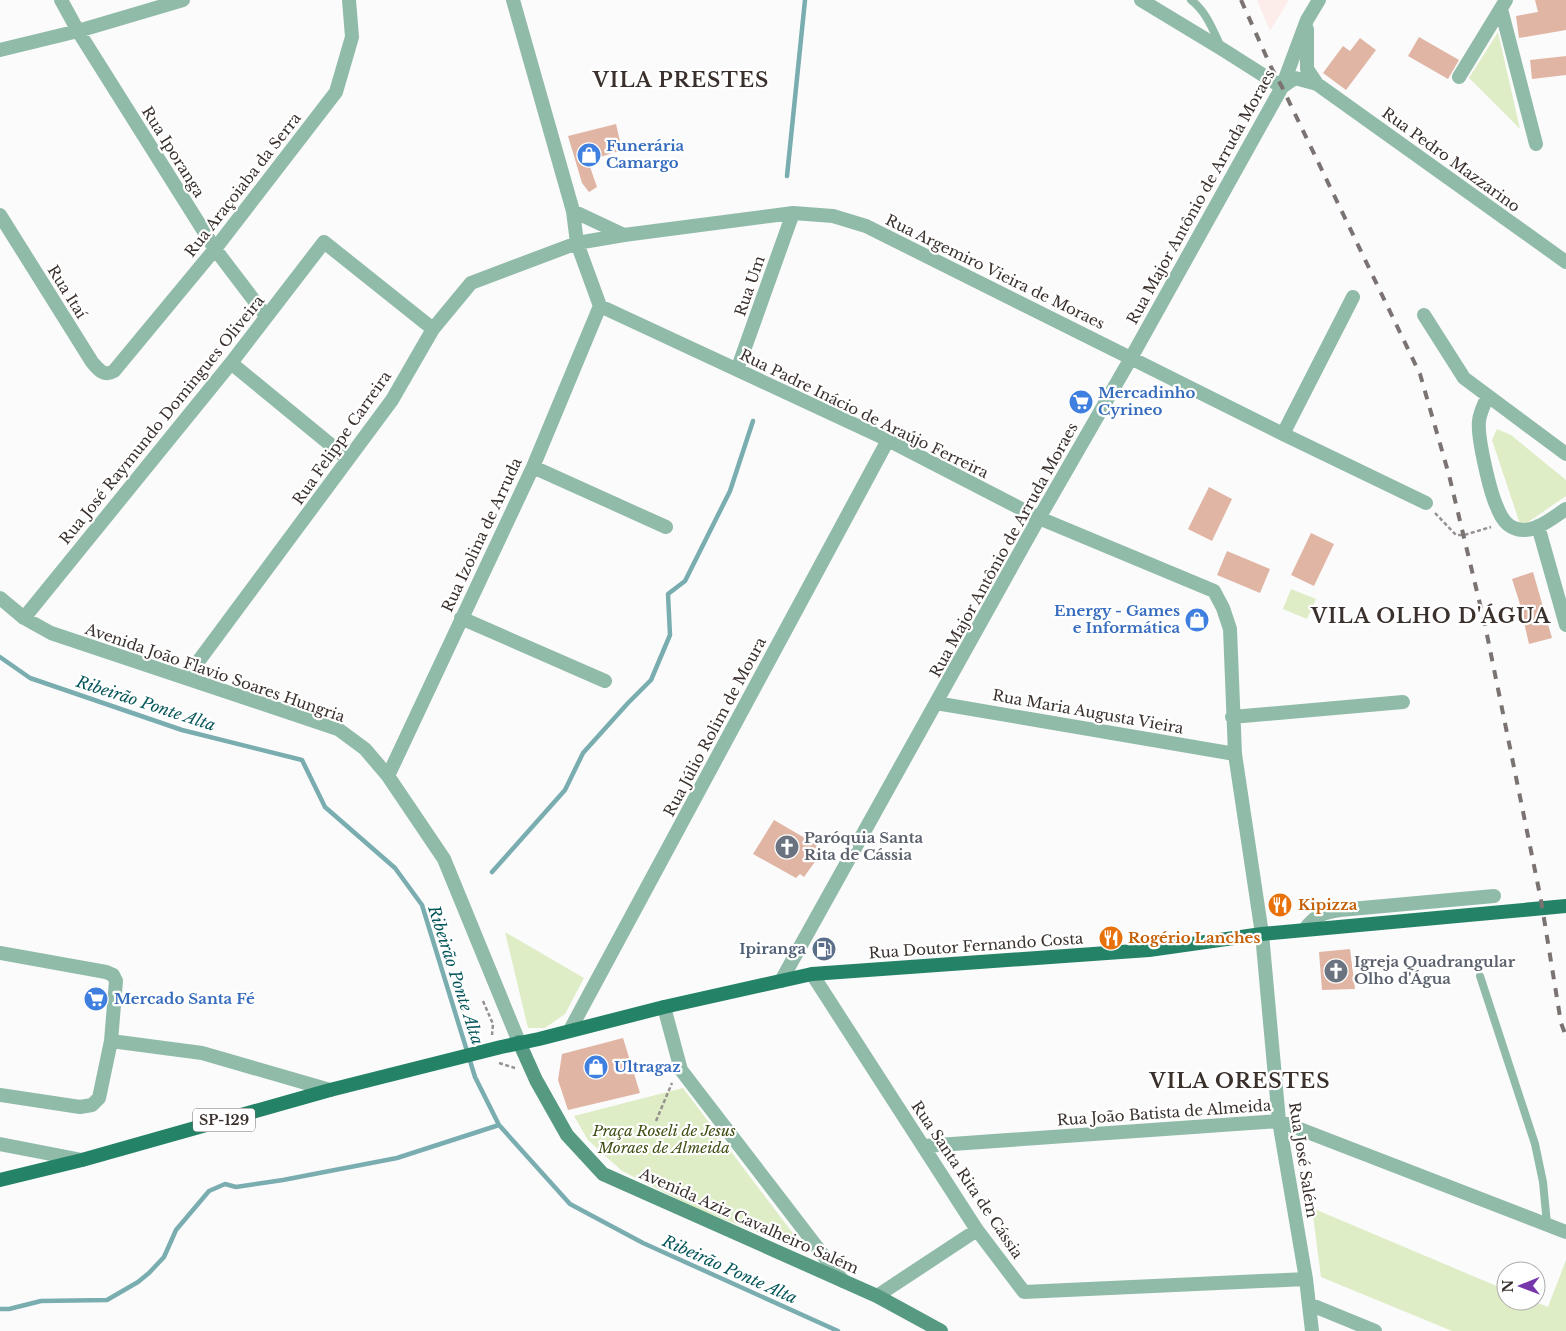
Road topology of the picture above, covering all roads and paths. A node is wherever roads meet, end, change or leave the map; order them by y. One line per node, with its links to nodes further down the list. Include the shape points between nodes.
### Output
1 (61, 0): 10 (street, Rua Iporanga)
2 (183, 0): 10 (street)
3 (349, 0): 22 (street, Rua Araçoiaba da Serra, via 352,37 336,92)
4 (513, 0): 17 (street)
5 (1141, 0): 11 (street)
6 (1191, 0): 11 (lane, via 1209,20)
7 (1318, 0): 9 (street, Rua Major Antônio de Arruda Moraes)
8 (1504, 4): 13 (street); 16 (street)
9 (1306, 20): 14 (street, Rua Pedro Mazzarino, via 1307,69); 15 (street, Rua Major Antônio de Arruda Moraes)
10 (78, 31): 12 (street); 22 (street, Rua Iporanga)
11 (1222, 49): 15 (street)
12 (0, 50)
13 (1459, 76)
14 (1317, 84): 15 (street, Rua Pedro Mazzarino, via 1295,78); 23 (street, Rua Pedro Mazzarino)
15 (1282, 88): 29 (street, Rua Major Antônio de Arruda Moraes)
16 (1536, 144)
17 (572, 210): 20 (street); 21 (street)
18 (793, 213): 20 (street, Rua Argemiro Vieira de Moraes); 29 (street, Rua Argemiro Vieira de Moraes, via 833,216 866,226); 31 (street, Rua Um)
19 (0, 215): 32 (street, Rua Itaí, via 92,362 103,373)
20 (624, 235): 21 (street, Rua Argemiro Vieira de Moraes)
21 (577, 243): 25 (street); 28 (street, Rua Felippe Carreira, via 471,283)
22 (215, 249): 27 (street, Rua Iporanga); 32 (street, Rua Araçoiaba da Serra)
23 (1566, 262)
24 (1353, 297): 34 (street)
25 (600, 306): 31 (street, Rua Padre Inácio de Araújo Ferreira); 38 (street, Rua Izolina de Arruda)
26 (1424, 315): 33 (street, via 1464,378)
27 (266, 316): 28 (street, Rua José Raymundo Domingues Oliveira, via 324,242); 30 (street, Rua José Raymundo Domingues Oliveira)
28 (433, 329): 37 (street, Rua Felippe Carreira, via 392,400)
29 (1132, 358): 34 (street, Rua Argemiro Vieira de Moraes); 41 (street, Rua Major Antônio de Arruda Moraes)
30 (231, 363): 37 (street); 46 (street, Rua José Raymundo Domingues Oliveira)
31 (737, 370): 35 (street, Rua Padre Inácio de Araújo Ferreira)
32 (114, 371)
33 (1488, 396): 36 (street); 42 (street, via 1478,423 1496,507)
34 (1283, 434): 39 (street, Rua Argemiro Vieira de Moraes)
35 (888, 440): 41 (street, Rua Padre Inácio de Araújo Ferreira); 65 (street, Rua Júlio Rolim de Moura)
36 (1566, 454)
37 (348, 460): 49 (street, Rua Felippe Carreira)
38 (533, 467): 44 (street); 47 (street, Rua Izolina de Arruda)
39 (1426, 503): 42 (path, via 1456,535)
40 (1566, 509): 43 (street)
41 (1039, 518): 52 (street, Rua Major Antônio de Arruda Moraes); 53 (street, Rua Padre Inácio de Araújo Ferreira, via 1214,591 1230,629)
42 (1507, 522): 43 (street, via 1514,528)
43 (1538, 526): 48 (street)
44 (666, 527)
45 (0, 598): 46 (street, Avenida João Flavio Soares Hungria)
46 (24, 618): 49 (street, Avenida João Flavio Soares Hungria, via 50,633)
47 (461, 618): 50 (street); 55 (street, Rua Izolina de Arruda)
48 (1566, 625)
49 (186, 678): 55 (street, Avenida João Flavio Soares Hungria, via 338,729 365,749)
50 (605, 681)
51 (1403, 702): 53 (street)
52 (936, 703): 54 (street, Rua Maria Augusta Vieira); 63 (street, Rua Major Antônio de Arruda Moraes)
53 (1232, 717): 54 (street, Rua Padre Inácio de Araújo Ferreira)
54 (1235, 754): 59 (street, Rua Padre Inácio de Araújo Ferreira)
55 (388, 776): 67 (street, Avenida João Flavio Soares Hungria, via 444,859)
56 (1494, 896): 58 (street, via 1323,913)
57 (1566, 906): 58 (main road, Rua Doutor Fernando Costa)
58 (1304, 930): 59 (main road, Rua Doutor Fernando Costa)
59 (1262, 934): 61 (main road, Rua Doutor Fernando Costa, via 1149,950); 72 (street, Rua José Salém)
60 (0, 953): 66 (street, via 113,975 116,981)
61 (812, 974): 63 (main road, Rua Doutor Fernando Costa); 74 (street, Rua Santa Rita de Cássia)
62 (1480, 976): 77 (lane, via 1535,1144 1543,1182)
63 (781, 981): 64 (main road, Rua Doutor Fernando Costa)
64 (664, 1007): 65 (main road, Rua Doutor Fernando Costa); 68 (street)
65 (570, 1030): 67 (main road, Rua Doutor Fernando Costa)
66 (111, 1041): 69 (street, via 202,1053); 70 (street, via 99,1098 92,1106)
67 (519, 1042): 69 (main road, Rua Doutor Fernando Costa / SP-129); 81 (main road, Avenida Aziz Cavalheiro Salém, via 566,1135 603,1174)
68 (680, 1065): 71 (path); 81 (street)
69 (330, 1090): 75 (main road, SP-129)
70 (0, 1095)
71 (656, 1121)
72 (1280, 1121): 74 (street, Rua João Batista de Almeida); 77 (street, Rua João Batista de Almeida); 80 (street, Rua José Salém)
73 (0, 1144): 75 (street)
74 (924, 1146): 78 (street, Rua Santa Rita de Cássia)
75 (82, 1160): 76 (main road, SP-129)
76 (0, 1180)
77 (1546, 1224): 79 (street, Rua João Batista de Almeida)
78 (977, 1230): 80 (street, Rua Santa Rita de Cássia, via 1024,1292); 82 (street)
79 (1566, 1232)
80 (1306, 1279): 83 (street, Rua José Salém)
81 (843, 1281): 82 (main road, Avenida Aziz Cavalheiro Salém)
82 (877, 1296): 84 (main road, Avenida Aziz Cavalheiro Salém)
83 (1309, 1304): 85 (street, Rua José Salém); 86 (street)
84 (941, 1331)
85 (1312, 1331)
86 (1376, 1331)

